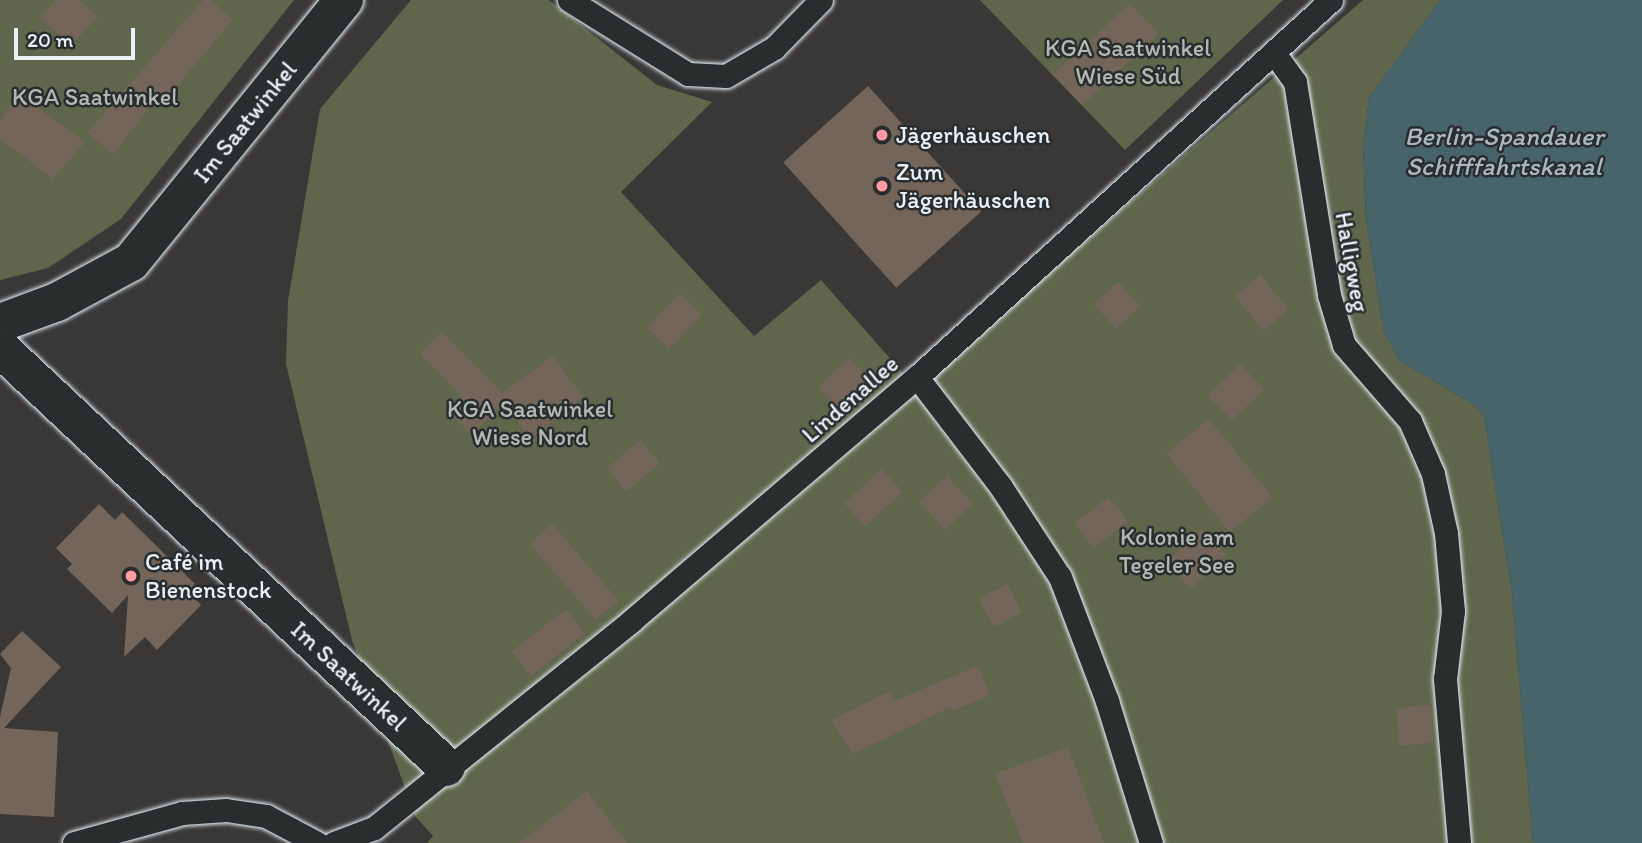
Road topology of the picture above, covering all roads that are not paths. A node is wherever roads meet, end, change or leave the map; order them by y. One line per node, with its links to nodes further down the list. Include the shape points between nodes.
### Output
1 (344, 0): 6 (street, Im Saatwinkel, via 131,262 57,302)
2 (569, 0): 3 (lane, via 688,74 726,76 774,48)
3 (821, 0)
4 (1331, 0): 5 (lane)
5 (1274, 53): 8 (lane, Lindenallee); 14 (lane, Halligweg, via 1295,82 1335,323 1344,345 1410,421 1426,452 1446,533 1452,611 1445,679)
6 (0, 323)
7 (0, 348): 9 (street, Im Saatwinkel)
8 (917, 377): 9 (lane, Lindenallee, via 631,621); 13 (lane, via 1001,487 1060,577 1107,701)
9 (446, 767): 12 (lane, via 374,828)
10 (74, 843): 11 (lane, via 182,813 226,810 266,816)
11 (317, 843)
12 (334, 843)
13 (1151, 843)
14 (1459, 843)

